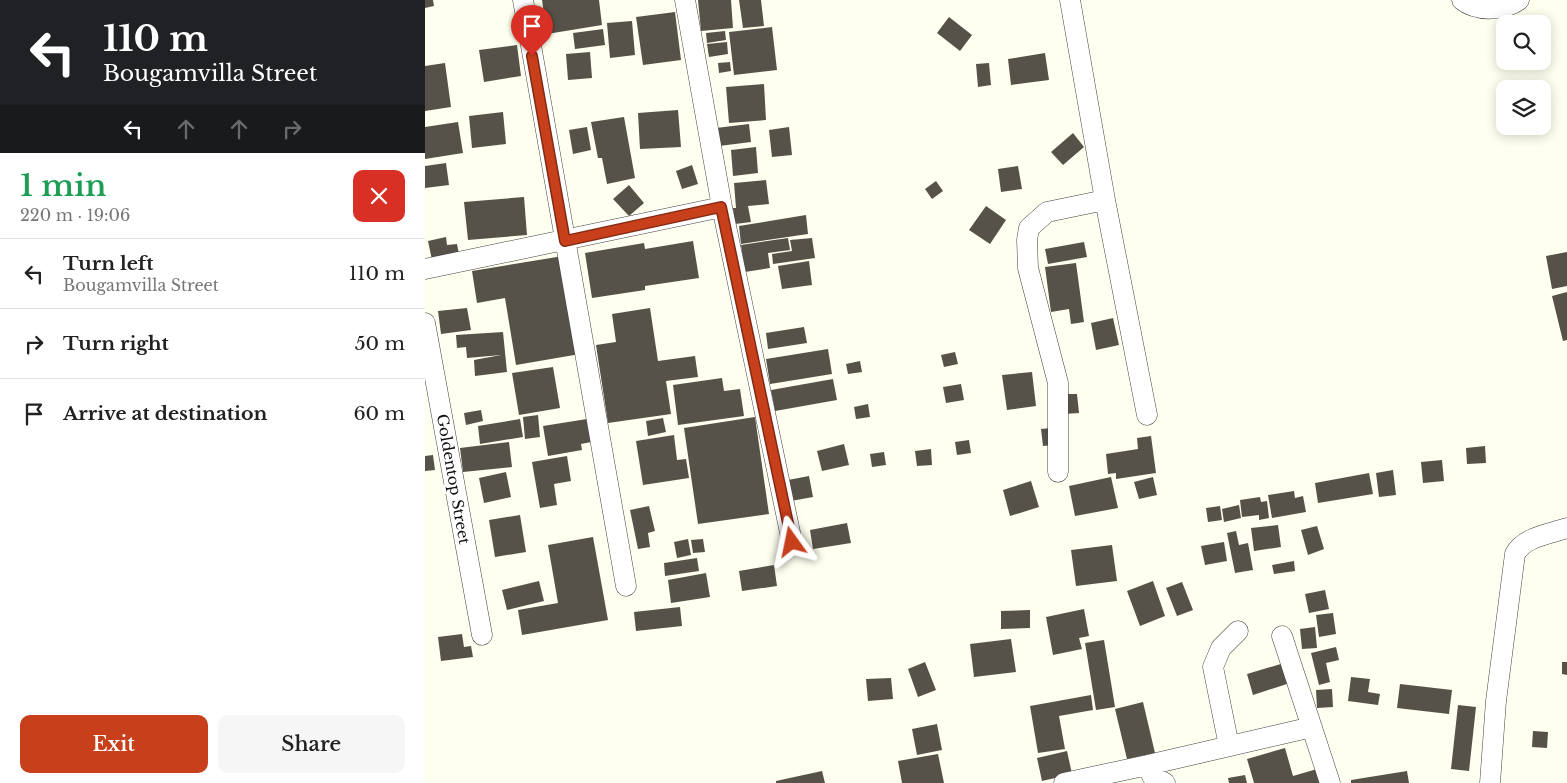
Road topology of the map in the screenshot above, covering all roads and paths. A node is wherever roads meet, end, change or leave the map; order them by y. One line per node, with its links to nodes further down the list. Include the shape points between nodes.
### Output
1 (523, 0): 8 (street)
2 (685, 0): 7 (street)
3 (1070, 0): 6 (street)
4 (1462, 0): 5 (street, via 1469,6 1503,8)
5 (1519, 0)
6 (1105, 200): 11 (street); 12 (street, via 1047,212 1029,228 1028,268 1058,383)
7 (721, 207): 8 (street); 14 (street)
8 (565, 241): 9 (street); 15 (street)
9 (425, 269)
10 (425, 324): 17 (street, Goldentop Street)
11 (1147, 415)
12 (1058, 472)
13 (1567, 528): 25 (street, via 1527,542 1515,554 1496,701)
14 (792, 542)
15 (627, 586)
16 (1238, 631): 20 (street, via 1221,648 1213,667)
17 (482, 635)
18 (1282, 636): 19 (street)
19 (1312, 726): 20 (street); 24 (street)
20 (1229, 746): 21 (street)
21 (1148, 765): 22 (street); 23 (street, via 1152,776)
22 (1064, 783)
23 (1165, 783)
24 (1330, 783)
25 (1490, 783)

